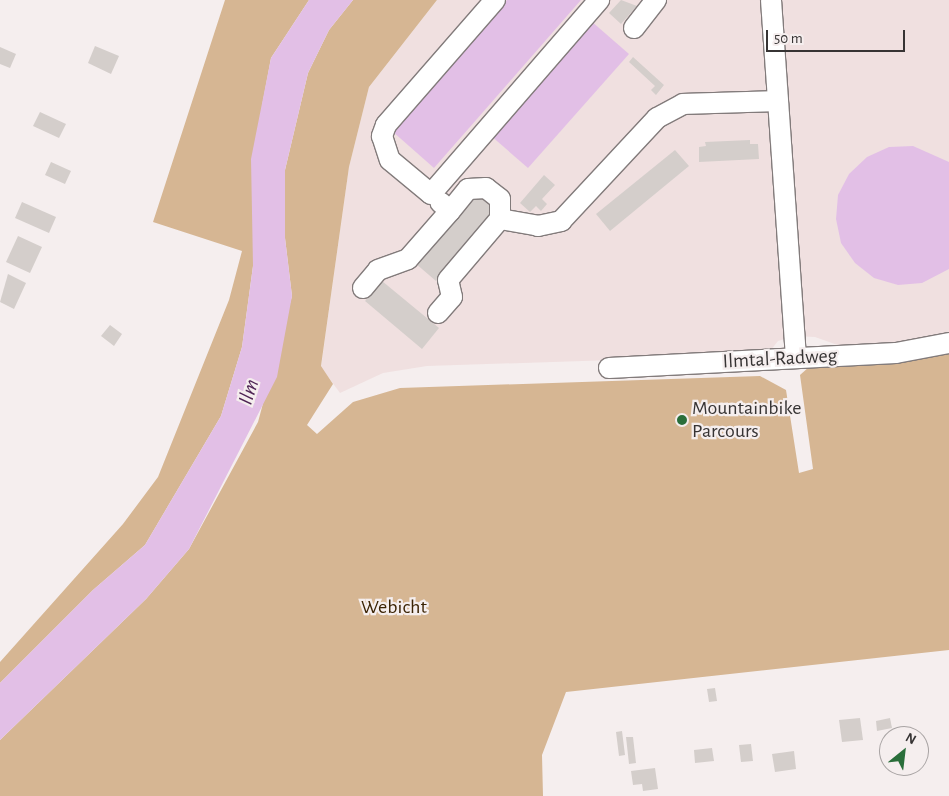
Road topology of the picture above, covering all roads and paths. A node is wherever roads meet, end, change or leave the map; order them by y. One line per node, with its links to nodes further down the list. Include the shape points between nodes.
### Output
1 (495, 0): 7 (lane, via 386,125 382,136 390,160)
2 (599, 0): 7 (lane)
3 (656, 0): 5 (lane)
4 (772, 0): 6 (lane)
5 (634, 28)
6 (778, 101): 9 (lane, via 683,104 657,118 561,221 538,226); 13 (lane)
7 (431, 194): 8 (lane)
8 (450, 211): 9 (lane, via 468,189 486,188 500,199); 10 (lane, via 408,259 378,270)
9 (500, 218): 11 (lane, via 448,280 452,297)
10 (363, 288)
11 (438, 313)
12 (949, 342): 13 (lane, Ilmtal-Radweg, via 896,353)
13 (796, 357): 14 (lane, Ilmtal-Radweg)
14 (609, 368)

